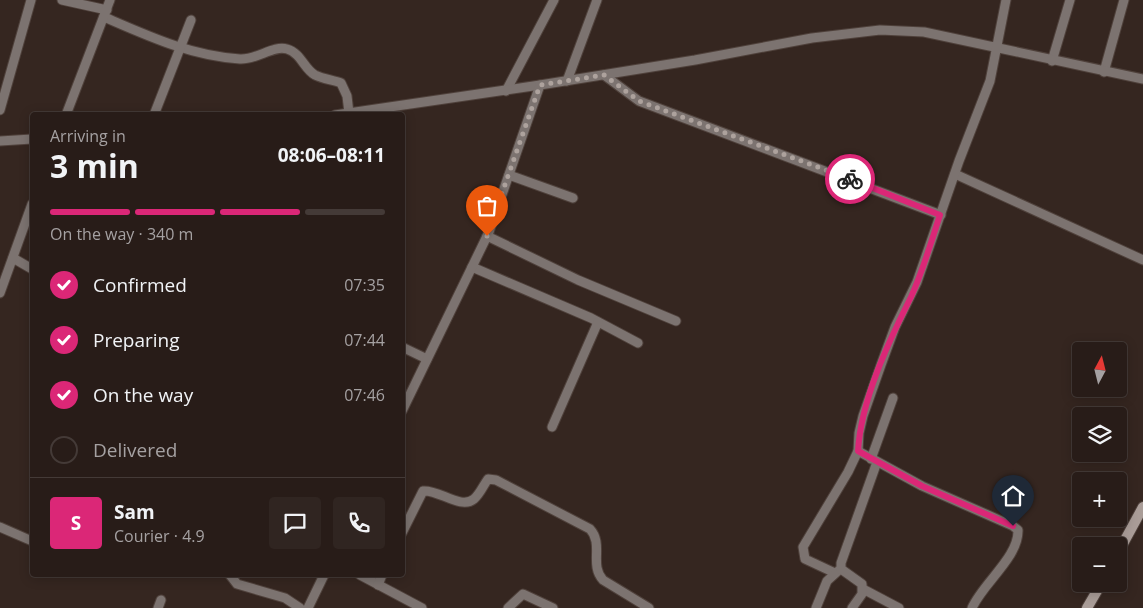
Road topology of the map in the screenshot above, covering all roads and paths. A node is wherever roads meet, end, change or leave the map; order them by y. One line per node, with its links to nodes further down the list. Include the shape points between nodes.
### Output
1 (31, 0): 20 (street)
2 (62, 0): 9 (street)
3 (110, 0): 9 (street)
4 (554, 0): 19 (street)
5 (596, 0): 17 (street)
6 (1006, 0): 12 (street)
7 (1070, 0): 13 (street)
8 (1124, 0): 14 (street)
9 (105, 14): 11 (street); 22 (street)
10 (191, 20): 11 (street)
11 (180, 48): 23 (street); 24 (street, via 242,59 260,56 274,49 289,50 314,75 341,83)
12 (996, 48): 13 (street); 15 (street, via 924,32 880,30 812,38); 28 (street, via 990,81)
13 (1052, 61): 14 (street)
14 (1104, 72): 16 (street)
15 (604, 75): 17 (street); 32 (street, via 639,101)
16 (1143, 79)
17 (567, 81): 18 (street)
18 (540, 85): 19 (street); 29 (street)
19 (506, 90): 25 (street)
20 (2, 93): 21 (street)
21 (0, 110)
22 (67, 112)
23 (155, 112)
24 (350, 112)
25 (357, 112)
26 (30, 139): 27 (street)
27 (0, 141)
28 (955, 174): 32 (street); 35 (street)
29 (509, 175): 30 (street); 33 (street)
30 (573, 198)
31 (30, 210): 34 (street)
32 (940, 215): 47 (street, via 863,416 858,433)
33 (487, 236): 36 (street); 39 (street, via 578,280)
34 (13, 258): 37 (street); 38 (street)
35 (1143, 260)
36 (472, 267): 40 (street); 43 (street)
37 (30, 268)
38 (0, 293)
39 (676, 321)
40 (598, 322): 41 (street); 46 (street)
41 (638, 344)
42 (405, 348): 43 (street)
43 (427, 359): 45 (street)
44 (893, 398): 48 (street)
45 (405, 402)
46 (552, 427)
47 (858, 451): 48 (street); 54 (street, via 803,547 805,559)
48 (874, 461): 54 (street); 71 (street, via 1018,530 1011,552)
49 (1143, 507): 52 (street)
50 (0, 527): 53 (street)
51 (405, 527): 67 (street, via 424,492 469,502 488,479 496,480 590,529 596,540 599,575)
52 (1127, 537)
53 (30, 539)
54 (838, 571): 60 (street, via 862,584); 68 (street, via 827,581)
55 (231, 577): 62 (street, via 242,586 285,598)
56 (323, 577): 63 (street)
57 (364, 577): 59 (street)
58 (381, 577): 59 (street)
59 (378, 585): 64 (street)
60 (863, 589): 69 (street); 70 (street)
61 (1096, 592): 72 (street)
62 (300, 608)
63 (308, 608)
64 (422, 608)
65 (508, 608): 66 (street, via 523,594)
66 (552, 608)
67 (649, 608)
68 (816, 608)
69 (852, 608)
70 (899, 608)
71 (972, 608)
72 (1087, 608)

